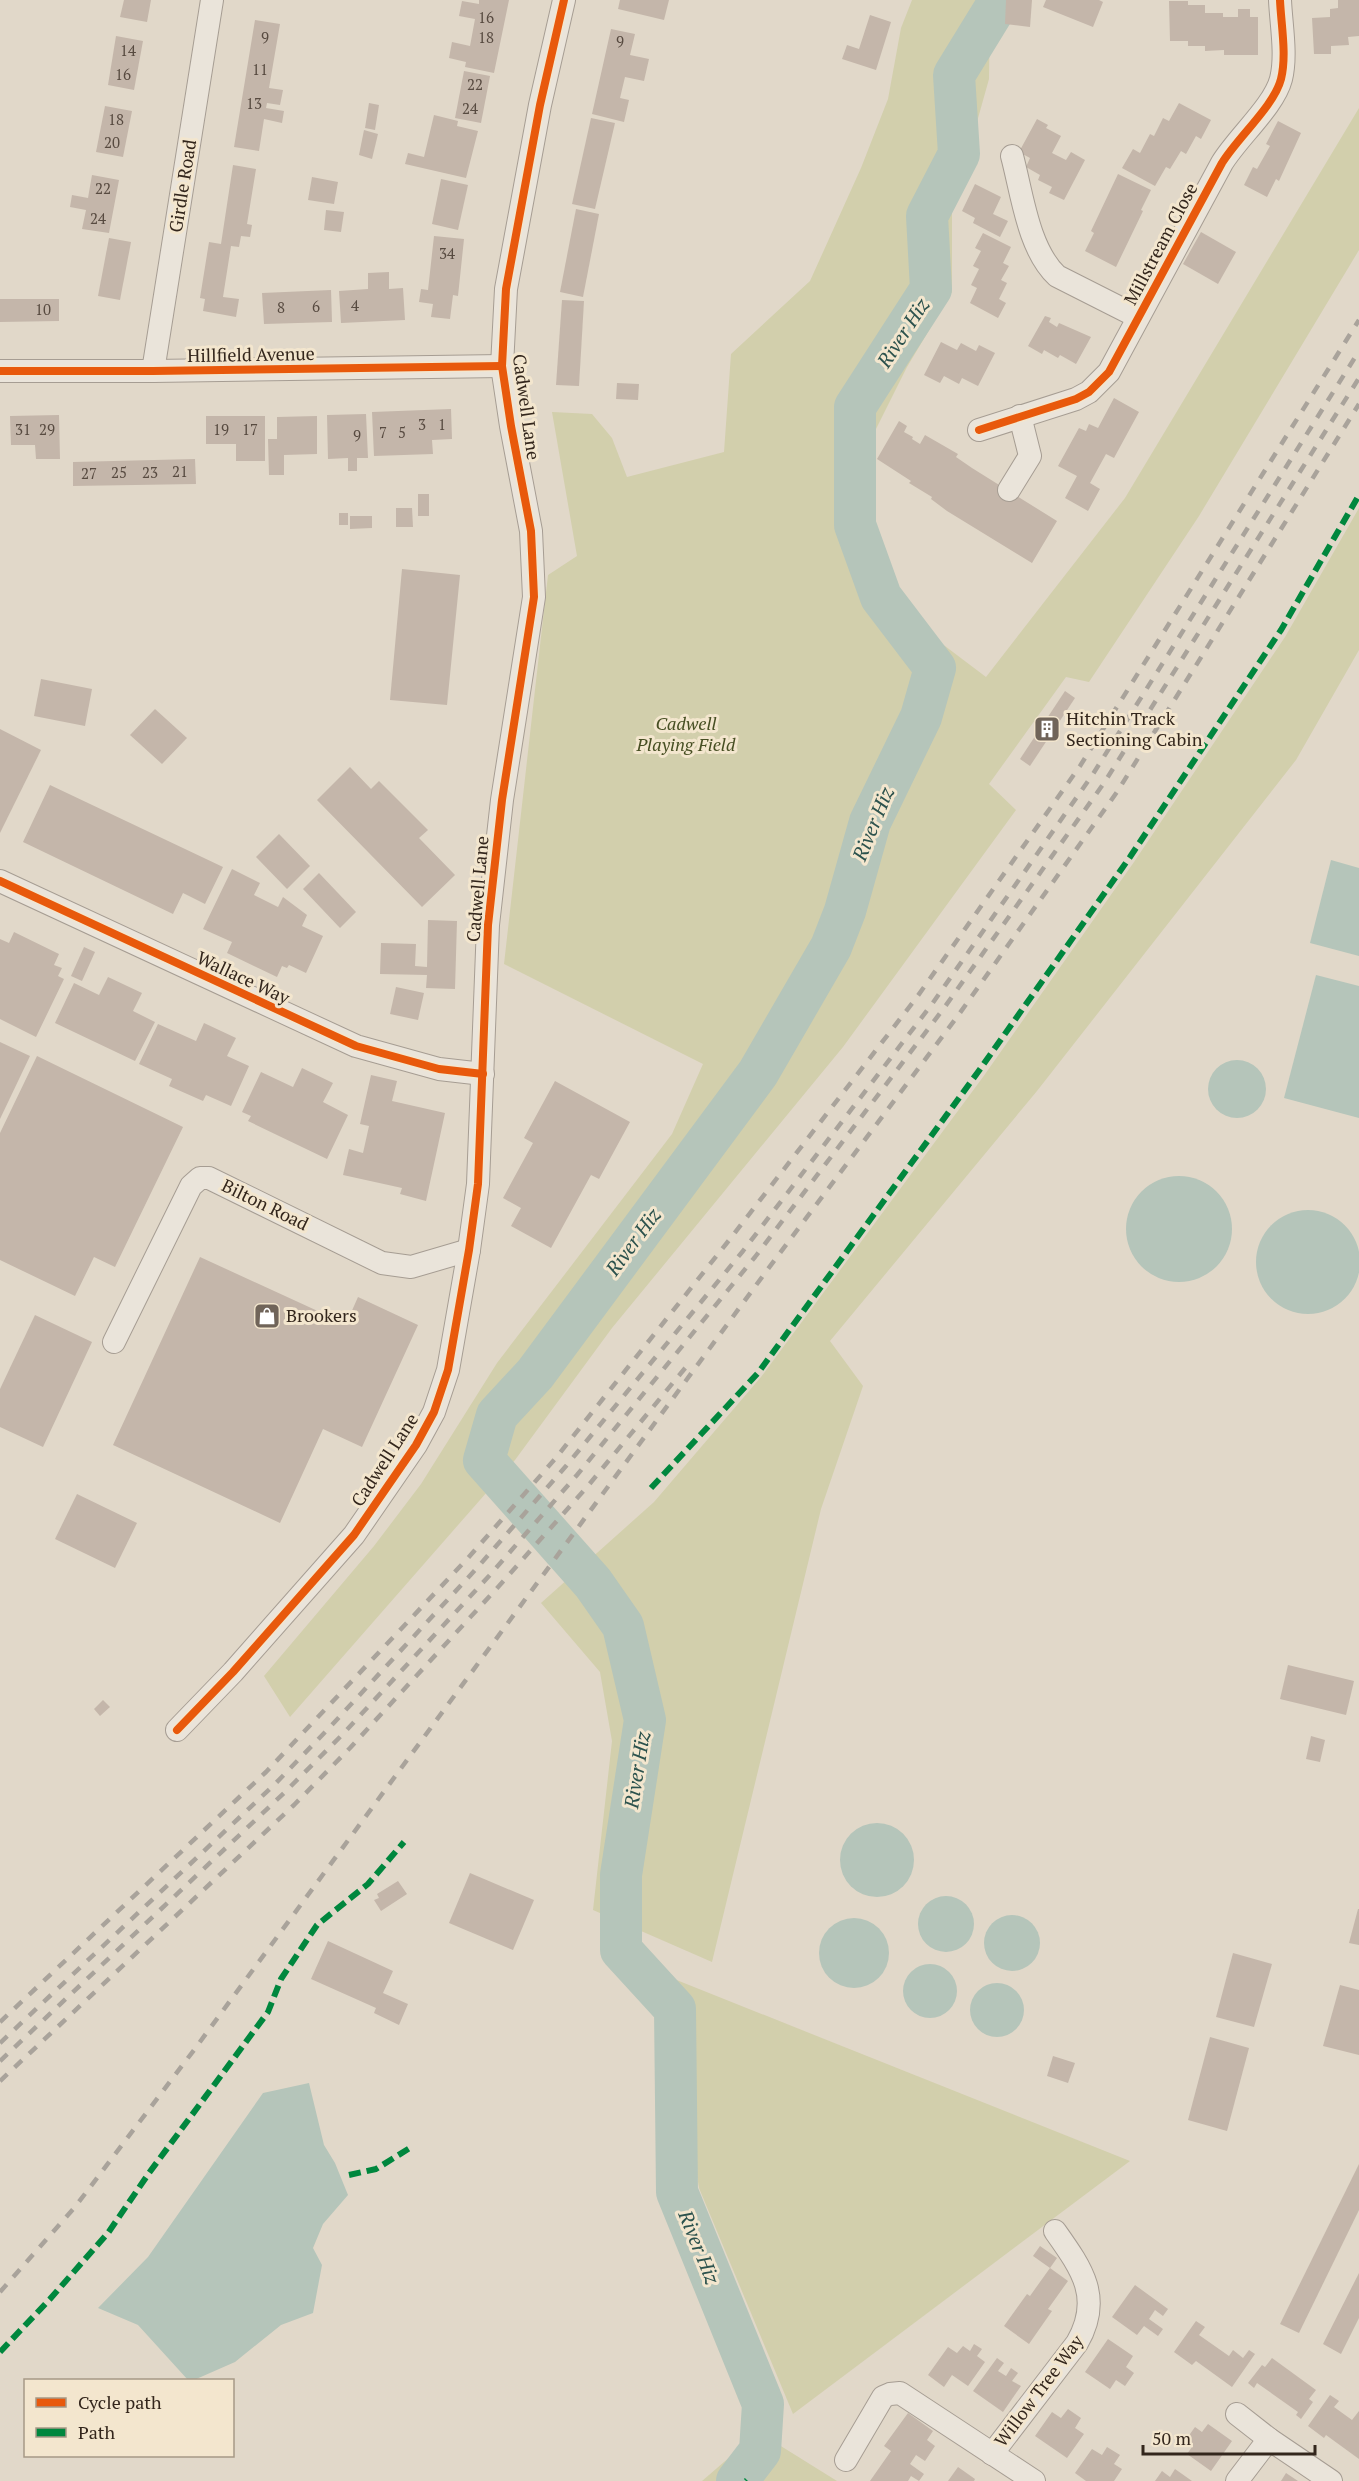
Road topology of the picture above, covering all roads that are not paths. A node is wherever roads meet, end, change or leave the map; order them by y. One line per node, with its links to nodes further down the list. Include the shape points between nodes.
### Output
1 (212, 0): 8 (street, Girdle Road)
2 (564, 0): 6 (street, Cadwell Lane, via 519,208 506,289)
3 (1280, 0): 5 (street, Millstream Close, via 1281,80 1252,124 1233,144)
4 (1012, 156): 5 (street, via 1033,236 1049,268 1057,276)
5 (1138, 317): 9 (street, Millstream Close, via 1109,372 1089,392)
6 (502, 366): 8 (street, Hillfield Avenue); 13 (street, Cadwell Lane, via 531,531 534,597 502,800 488,925)
7 (0, 371): 8 (street, Hillfield Avenue)
8 (153, 372)
9 (1020, 416): 10 (street, Millstream Close); 11 (street, via 1030,456)
10 (979, 429)
11 (1009, 490)
12 (0, 881): 13 (street, Wallace Way, via 356,1046 439,1069)
13 (483, 1074): 14 (street, Cadwell Lane, via 478,1184)
14 (469, 1250): 15 (street, Bilton Road, via 411,1267 382,1263 209,1178 200,1178 191,1186); 16 (street, Cadwell Lane, via 446,1379 416,1445 354,1535)
15 (114, 1341)
16 (177, 1731)
17 (1055, 2231): 20 (street, Willow Tree Way, via 1077,2262 1085,2282 1090,2302 1087,2325)
18 (1237, 2414): 19 (street)
19 (1269, 2439): 23 (street); 24 (street)
20 (992, 2454): 21 (street, Willow Tree Way, via 900,2393 883,2397); 22 (street, Willow Tree Way)
21 (846, 2460)
22 (1034, 2481)
23 (1237, 2481)
24 (1331, 2481)

